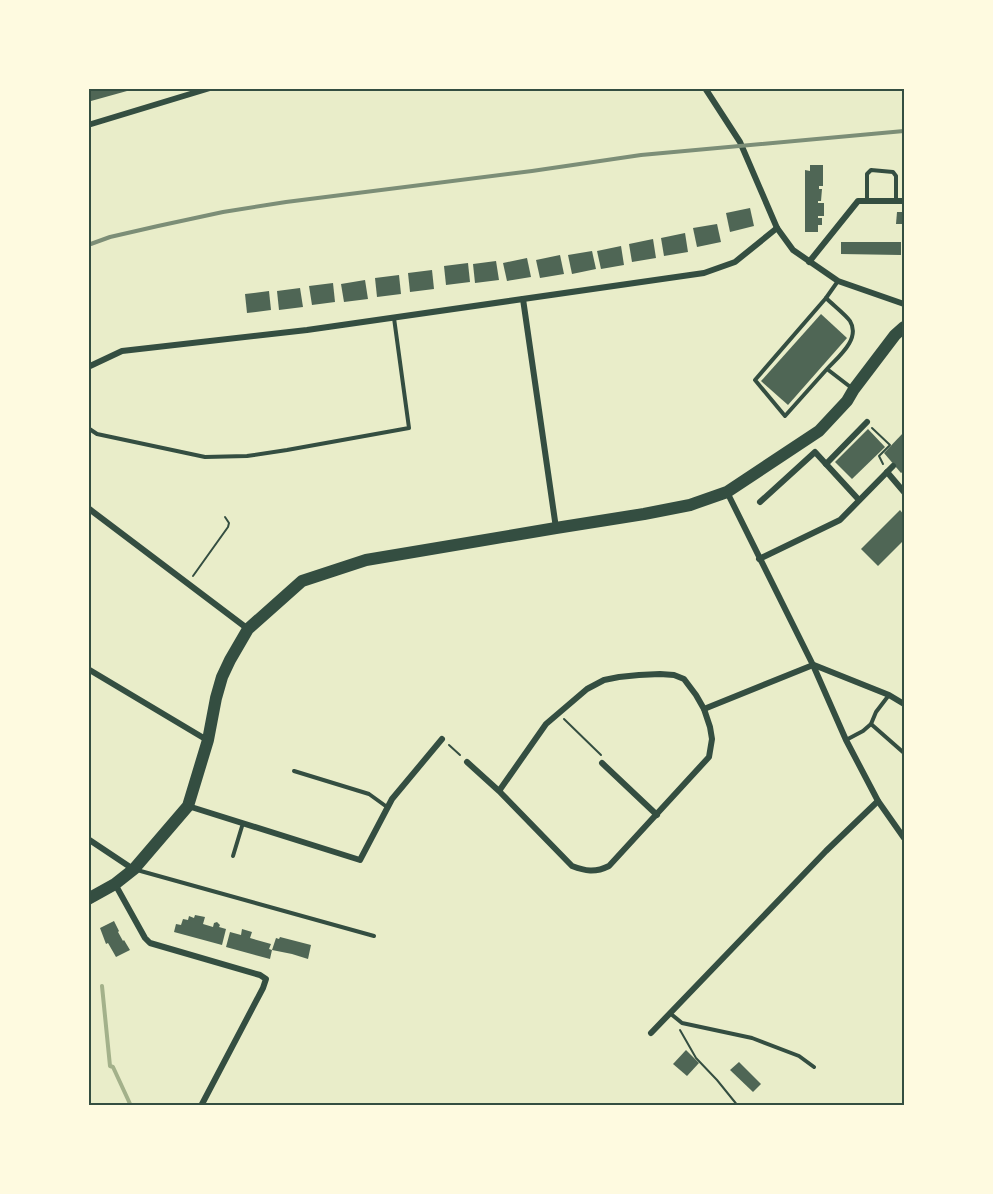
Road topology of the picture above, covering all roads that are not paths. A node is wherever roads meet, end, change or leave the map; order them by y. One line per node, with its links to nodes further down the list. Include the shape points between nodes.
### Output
1 (210, 88): 3 (street)
2 (705, 88): 7 (street, via 740,142)
3 (88, 125)
4 (867, 201): 5 (street); 5 (lane, via 867,174 871,170 893,172); 8 (street, via 858,201)
5 (896, 201): 6 (street)
6 (904, 201)
7 (777, 228): 8 (street, via 793,250); 11 (street, via 735,262 704,273)
8 (809, 262): 9 (street)
9 (838, 281): 10 (lane); 12 (street)
10 (826, 298): 16 (lane, via 851,322 853,336); 16 (lane, via 755,380 785,416)
11 (524, 299): 13 (street); 28 (street)
12 (904, 304)
13 (394, 317): 15 (street, via 122,351); 19 (lane, via 409,428 247,456 205,457 97,434)
14 (904, 327): 17 (main road)
15 (88, 367)
16 (827, 369): 17 (lane)
17 (854, 389): 23 (main road, via 819,431)
18 (867, 422): 20 (street)
19 (88, 428)
20 (826, 464): 25 (street); 26 (street, via 815,452)
21 (893, 466): 22 (street)
22 (887, 472): 24 (street); 25 (street)
23 (727, 492): 28 (main road, via 690,505); 29 (street)
24 (904, 492)
25 (859, 500): 29 (street, via 840,520)
26 (760, 502)
27 (88, 508): 30 (street)
28 (556, 528): 30 (main road, via 366,560 302,581)
29 (759, 559): 31 (street)
30 (248, 629): 38 (main road, via 222,676)
31 (813, 665): 33 (street); 35 (street); 39 (street)
32 (88, 669): 38 (street)
33 (889, 695): 34 (street); 36 (lane)
34 (904, 704)
35 (704, 709): 44 (street, via 684,679 674,675 604,680 546,723); 48 (street, via 712,739 709,757)
36 (871, 724): 39 (lane); 40 (lane)
37 (442, 739): 47 (street)
38 (208, 740): 46 (main road)
39 (846, 740): 45 (street)
40 (904, 753)
41 (467, 762): 44 (street)
42 (602, 763): 48 (street)
43 (294, 771): 47 (lane, via 369,794)
44 (499, 791): 48 (street, via 572,866 584,870 609,866)
45 (878, 801): 50 (street); 57 (street)
46 (188, 806): 49 (street); 53 (main road)
47 (388, 807): 49 (street, via 360,860)
48 (657, 815)
49 (243, 823): 52 (lane)
50 (904, 838)
51 (88, 839): 53 (street)
52 (233, 856)
53 (134, 869): 54 (main road); 56 (lane)
54 (115, 884): 55 (main road); 60 (street, via 150,943 266,979)
55 (88, 899)
56 (374, 936)
57 (670, 1014): 58 (street); 59 (lane, via 682,1023 752,1038 799,1056)
58 (651, 1033)
59 (814, 1067)
60 (201, 1106)

